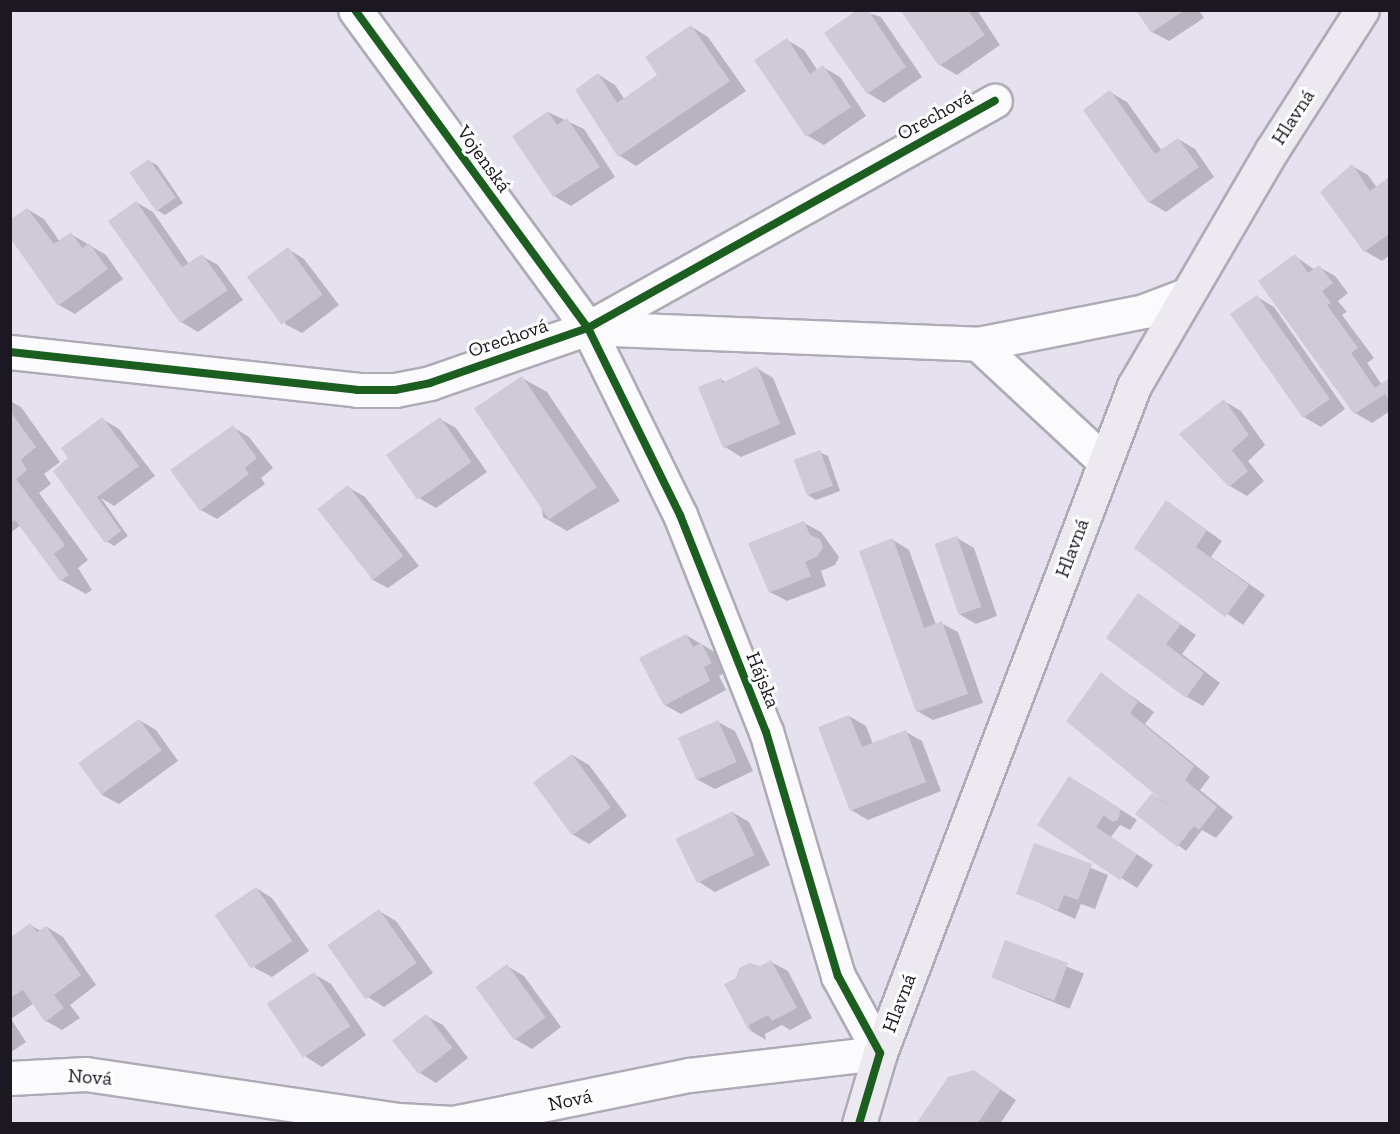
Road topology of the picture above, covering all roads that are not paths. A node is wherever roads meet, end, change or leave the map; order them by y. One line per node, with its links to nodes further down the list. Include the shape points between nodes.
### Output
1 (354, 10): 5 (street, Vojenská)
2 (1362, 10): 4 (main road, Hlavná, via 1272,150)
3 (996, 100): 5 (street, Orechová)
4 (1186, 295): 6 (street, Orechová, via 1144,311); 8 (main road, Hlavná, via 1134,386)
5 (588, 328): 6 (street, Orechová); 7 (street, Orechová, via 430,383 396,390 286,383); 9 (street, Hájska, via 684,526 766,732 838,976)
6 (978, 344): 8 (street)
7 (10, 352)
8 (1104, 461): 9 (main road, Hlavná)
9 (880, 1053): 10 (street, Nová, via 689,1075 453,1123 399,1120 86,1074); 11 (main road, Hlavná)
10 (10, 1078)
11 (859, 1124)

